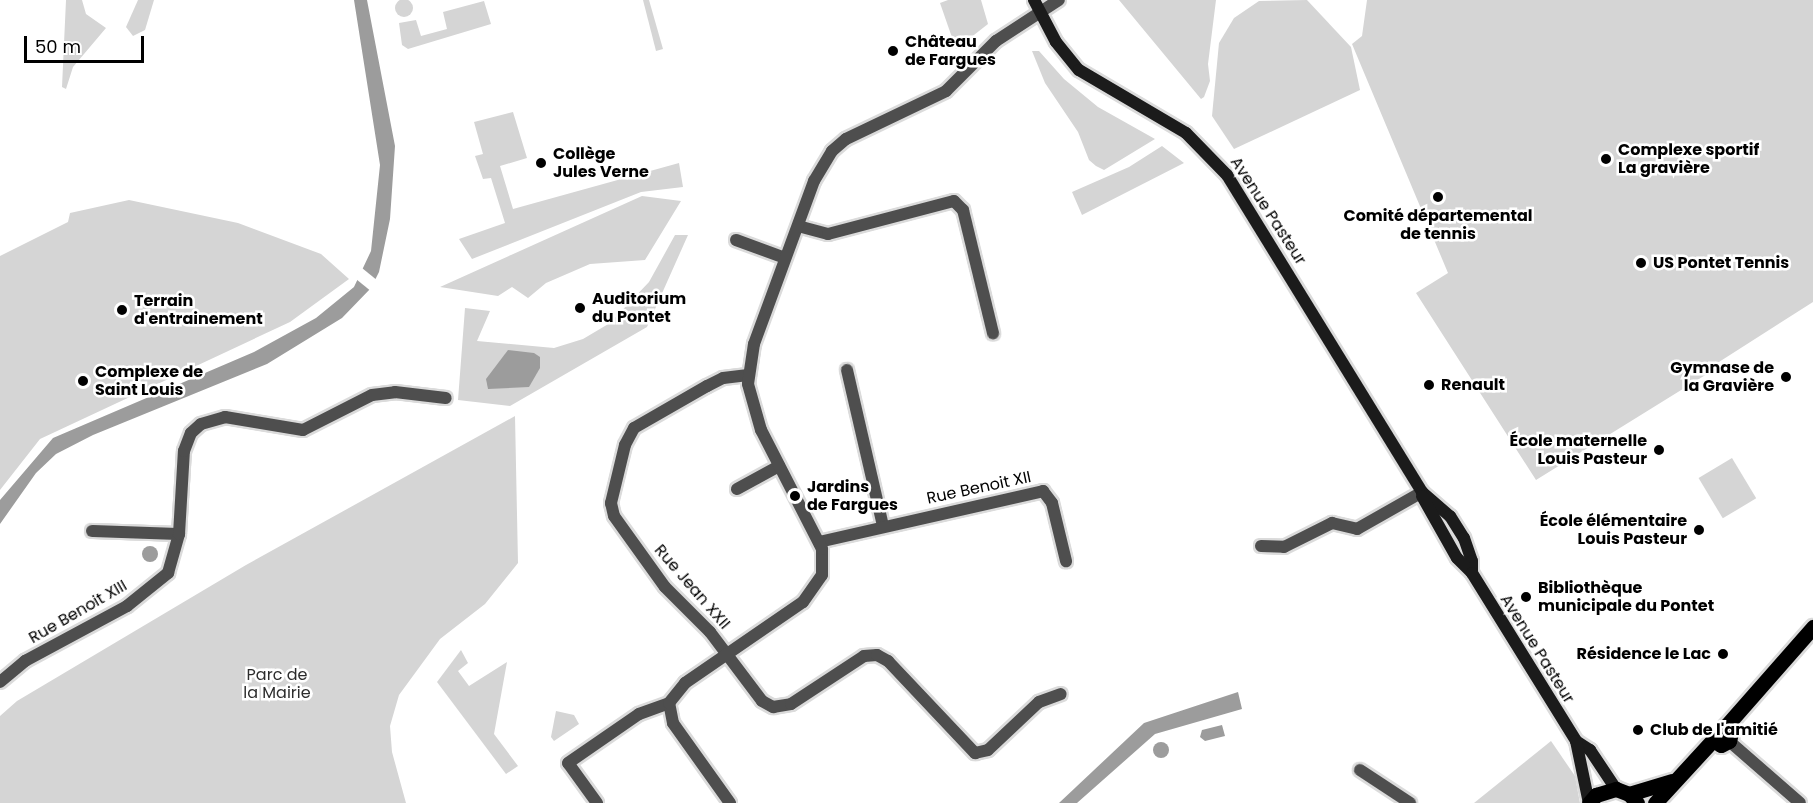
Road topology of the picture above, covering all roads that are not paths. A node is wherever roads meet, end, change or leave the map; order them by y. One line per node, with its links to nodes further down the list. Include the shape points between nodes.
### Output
1 (1059, 0): 2 (street)
2 (1039, 4): 3 (street, via 946,91 922,106 863,130 832,151 814,181); 12 (main road, Avenue Pasteur, via 1056,42 1079,70 1181,129 1216,160)
3 (798, 226): 5 (street); 6 (street, via 834,233 954,201 963,210)
4 (736, 240): 5 (street)
5 (785, 258): 8 (street, via 754,344)
6 (993, 333)
7 (847, 370): 13 (street)
8 (748, 375): 10 (street, via 755,416); 20 (street, Rue Jean XXII, via 723,378 634,428 625,446 611,503 619,523 665,587 695,614)
9 (446, 398): 15 (street, Rue Benoit XIII, via 395,392 372,395 303,430 225,417 201,424 191,433 184,451)
10 (779, 466): 11 (street); 16 (street)
11 (737, 489)
12 (1422, 492): 17 (street, via 1364,526 1332,523 1284,547); 25 (main road, Avenue Pasteur, via 1451,548 1472,573)
13 (883, 526): 16 (street, Rue Benoit XII); 18 (street, Rue Benoit XII, via 1043,491 1052,503)
14 (92, 531): 15 (street)
15 (179, 534): 21 (street, Rue Benoit XIII, via 168,573 127,606 25,661)
16 (819, 542): 20 (street, via 824,566 814,591)
17 (1261, 546)
18 (1066, 561)
19 (1813, 627): 24 (main road)
20 (726, 654): 22 (street, Rue Jean XXII, via 762,701 773,707 791,704 864,656 877,655 888,661 975,753 988,750 1039,702); 23 (street, via 685,683)
21 (0, 682)
22 (1061, 694)
23 (669, 703): 29 (street, via 639,714 568,763); 30 (street, via 673,723)
24 (1728, 734): 27 (main road, via 1721,745 1713,740); 34 (street)
25 (1576, 741): 28 (main road, Avenue Pasteur, via 1590,750); 32 (main road, Avenue Pasteur)
26 (1360, 770): 31 (street)
27 (1672, 780): 28 (main road); 33 (main road)
28 (1627, 795): 32 (main road, via 1596,795)
29 (597, 803)
30 (730, 803)
31 (1410, 803)
32 (1589, 803)
33 (1655, 803)
34 (1800, 803)

